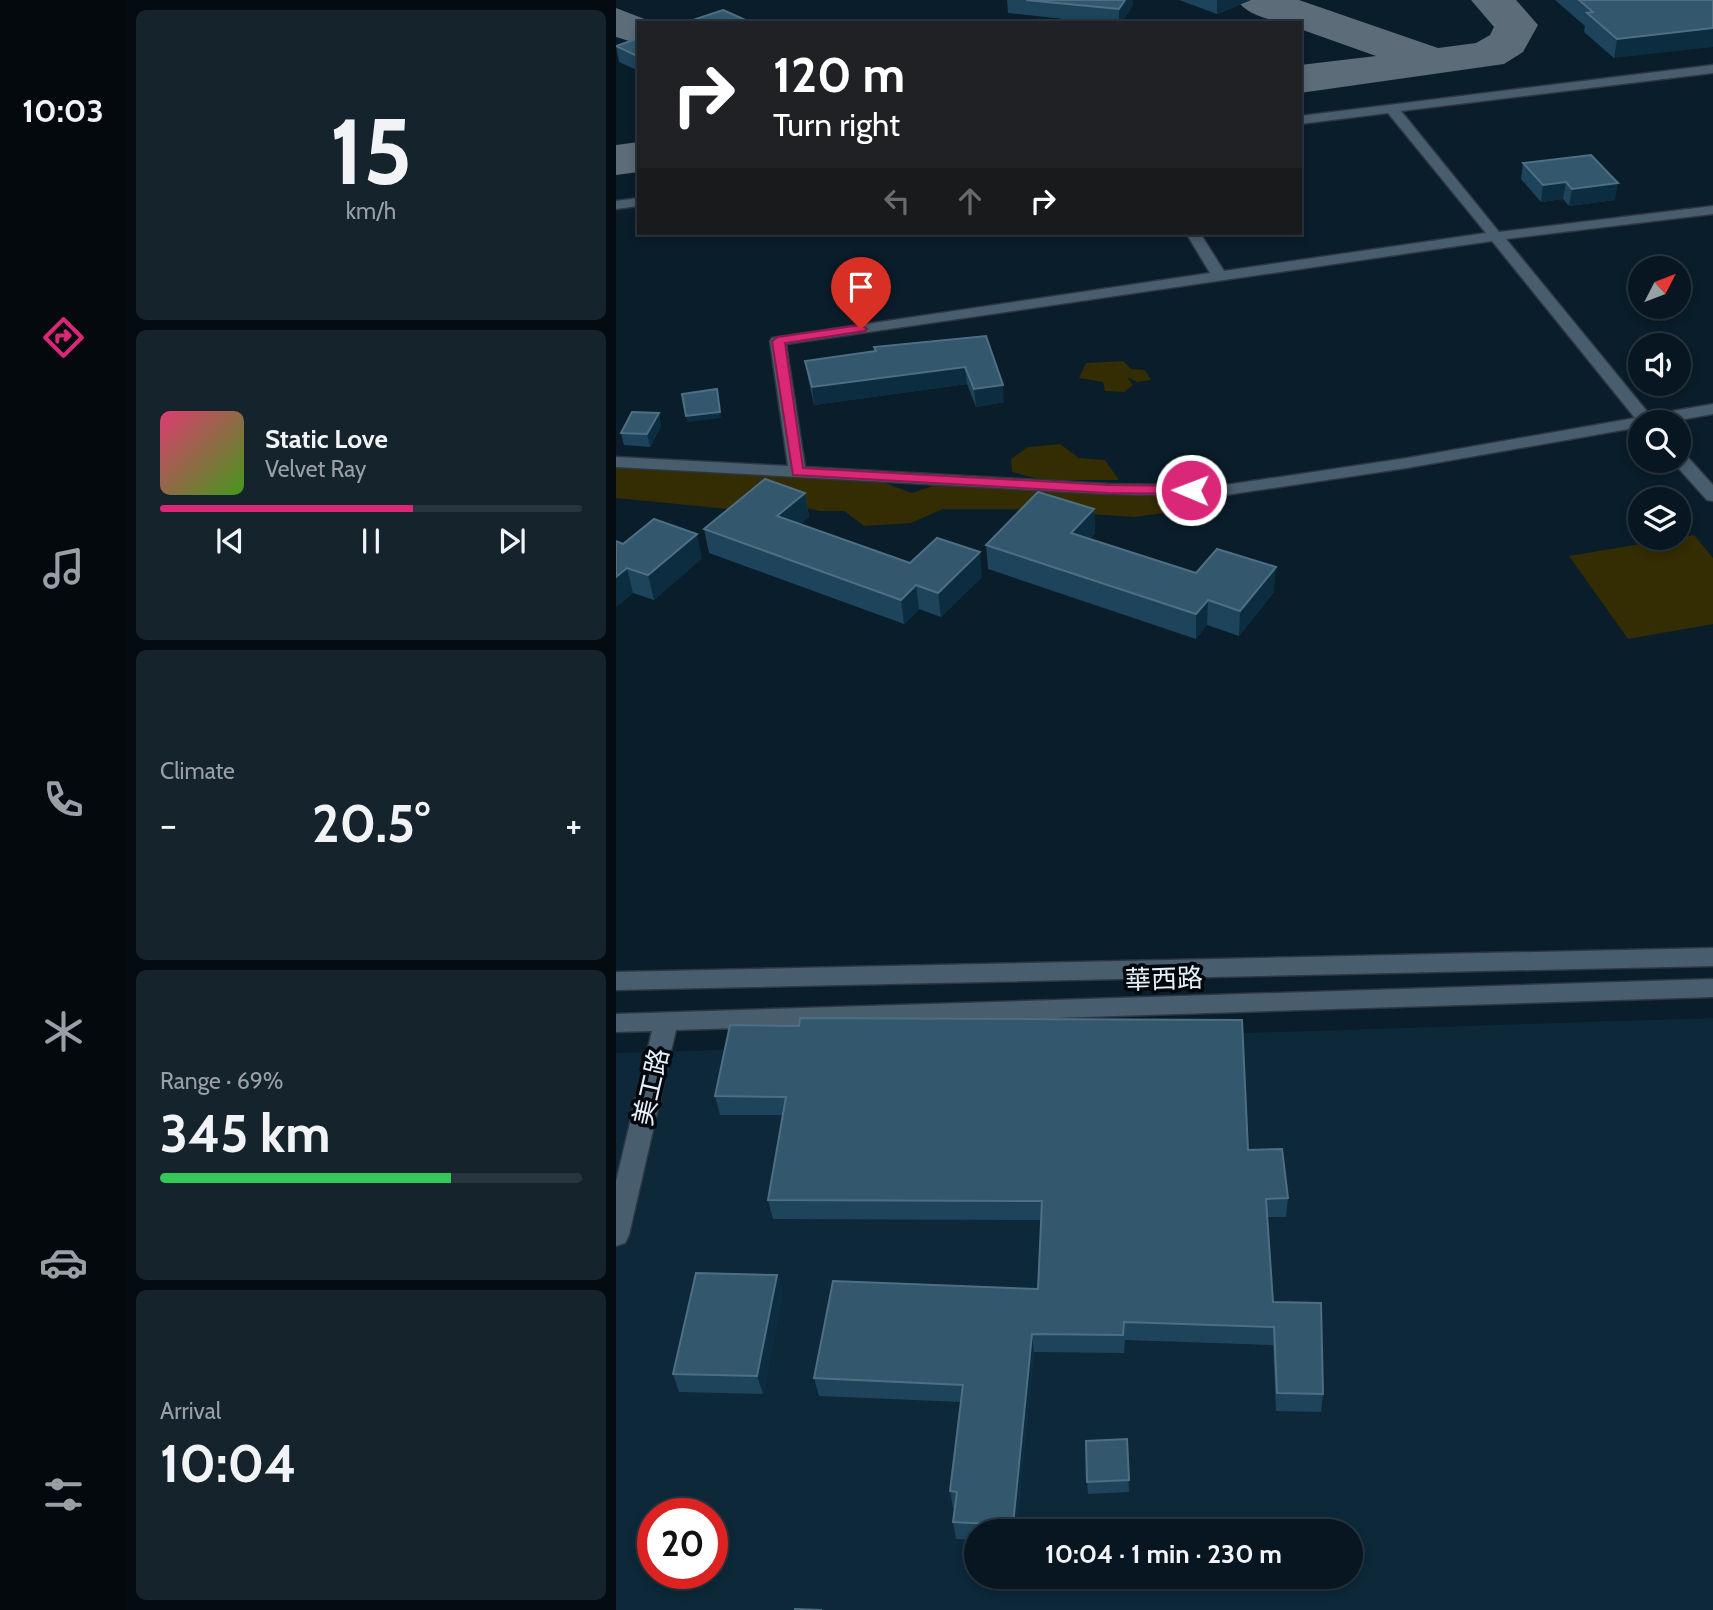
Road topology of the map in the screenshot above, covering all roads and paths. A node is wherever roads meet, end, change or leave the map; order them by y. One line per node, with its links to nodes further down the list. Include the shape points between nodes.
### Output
1 (1713, 69): 2 (street)
2 (1391, 108): 3 (street); 8 (street)
3 (1302, 120)
4 (637, 202): 5 (street)
5 (616, 205)
6 (1713, 210): 8 (street)
7 (1194, 235): 9 (street)
8 (1498, 236): 9 (street); 11 (street)
9 (1220, 277): 16 (street, via 778,341)
10 (1713, 409): 12 (street)
11 (1637, 410)
12 (1691, 413)
13 (1628, 424): 16 (street, via 1219,491)
14 (616, 462): 16 (street)
15 (1691, 471): 17 (street)
16 (797, 472)
17 (1713, 496)
18 (1713, 957): 19 (street)
19 (616, 981)
20 (1713, 988): 21 (street, 華西路)
21 (666, 1021): 22 (street, 華西路); 23 (street, 美工路)
22 (616, 1023)
23 (616, 1235)

